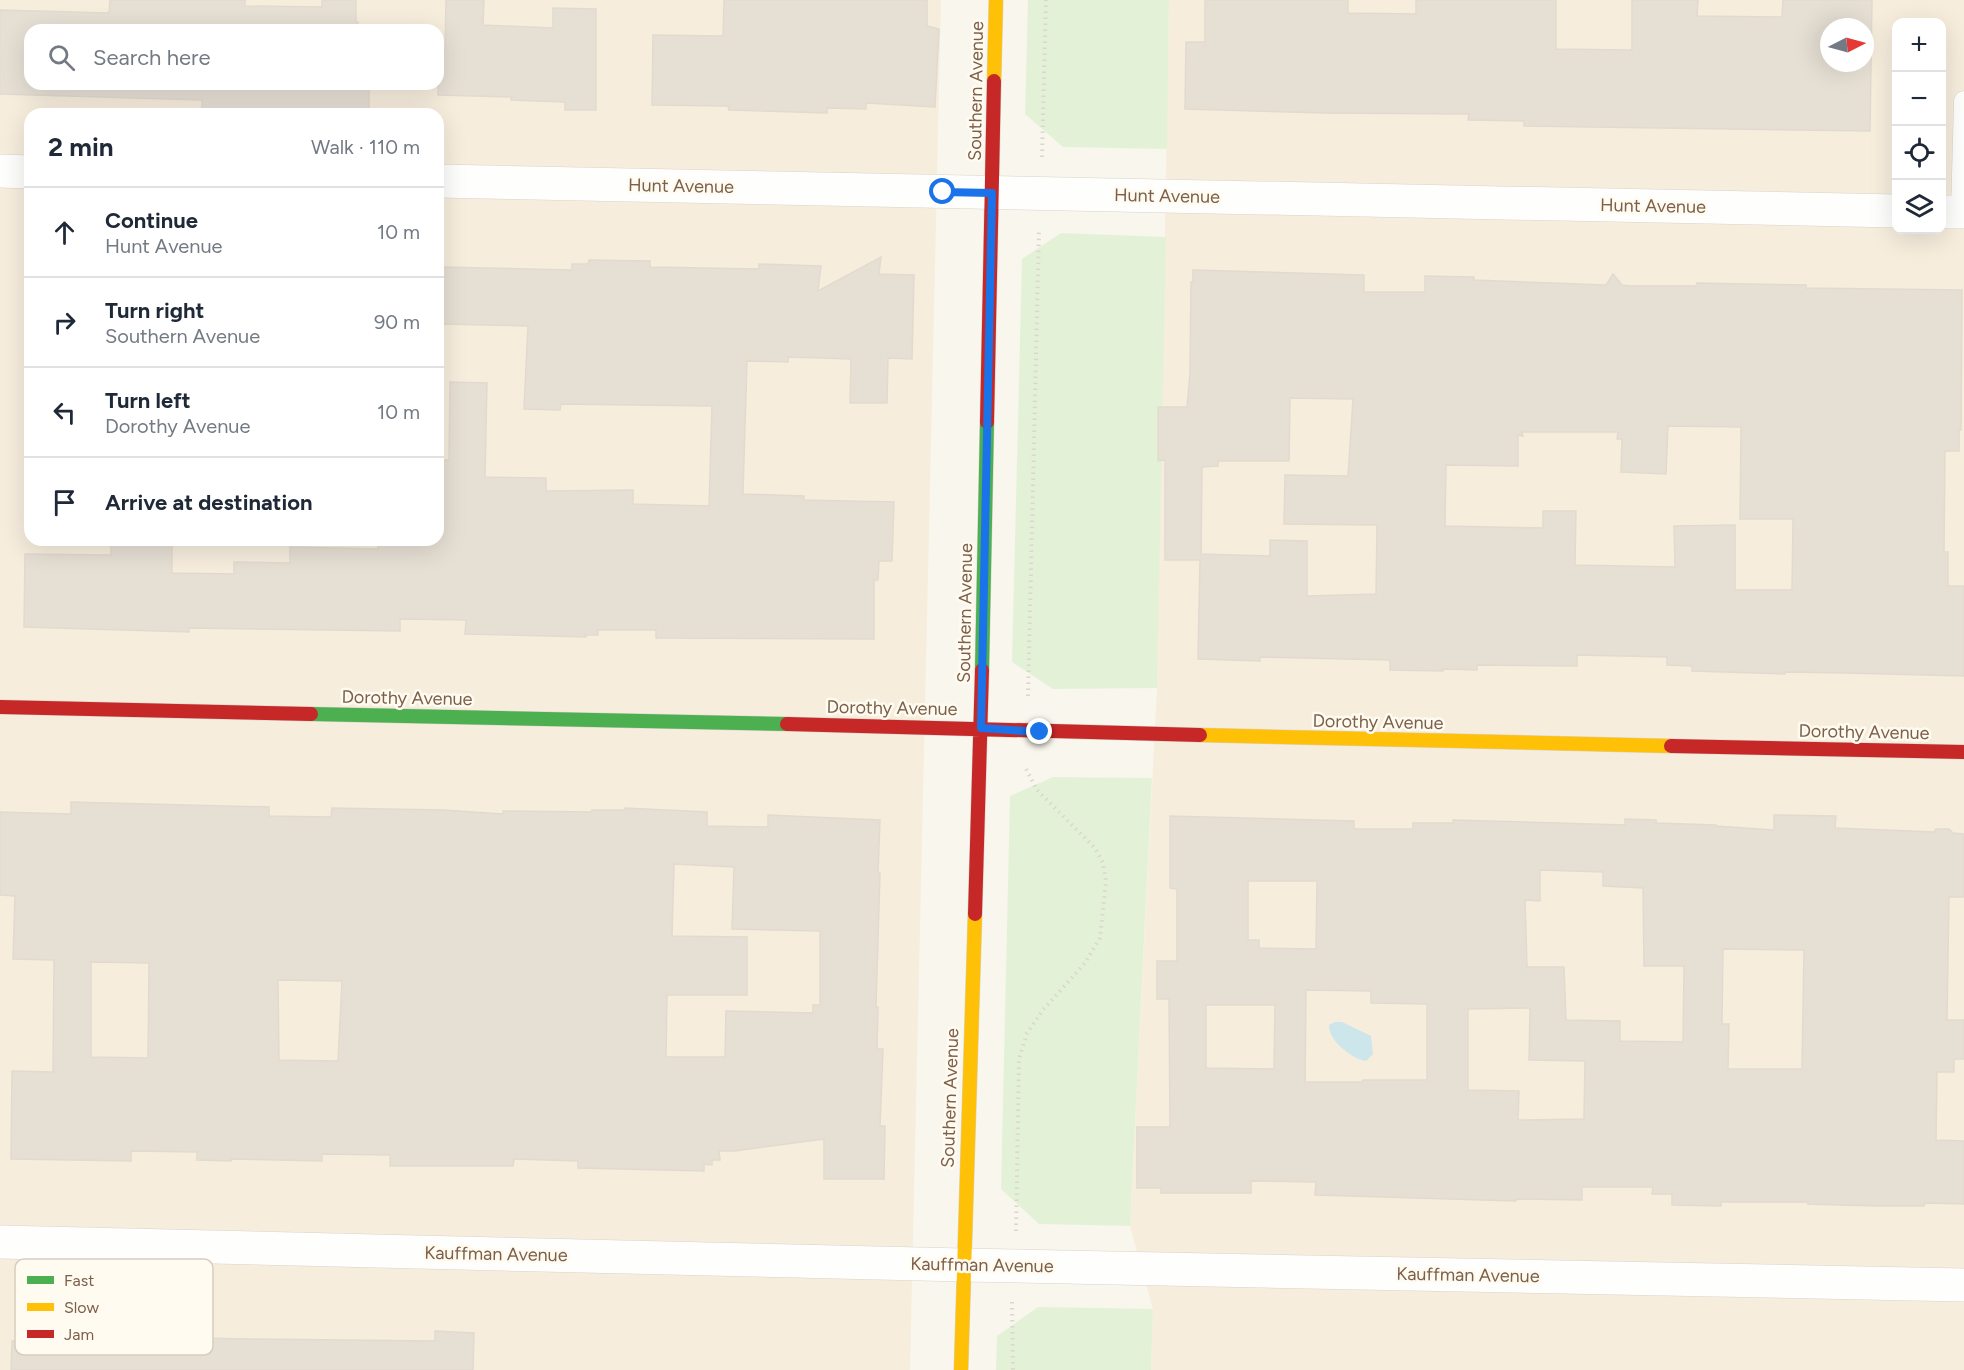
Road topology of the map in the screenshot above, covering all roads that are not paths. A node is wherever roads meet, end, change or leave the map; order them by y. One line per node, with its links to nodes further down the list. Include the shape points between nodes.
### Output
1 (996, 0): 6 (street, Southern Avenue)
2 (1964, 101): 8 (lane)
3 (0, 171): 4 (street)
4 (24, 172)
5 (444, 181): 6 (street, Hunt Avenue)
6 (992, 193): 7 (street, Hunt Avenue); 10 (street, Southern Avenue)
7 (1892, 211)
8 (1955, 212)
9 (0, 707): 10 (street, Dorothy Avenue)
10 (981, 728): 11 (street, Dorothy Avenue); 13 (street, Southern Avenue)
11 (1964, 752)
12 (0, 1242): 13 (street, Kauffman Avenue)
13 (963, 1265): 14 (street, Kauffman Avenue); 15 (street, Southern Avenue)
14 (1964, 1285)
15 (961, 1370)

